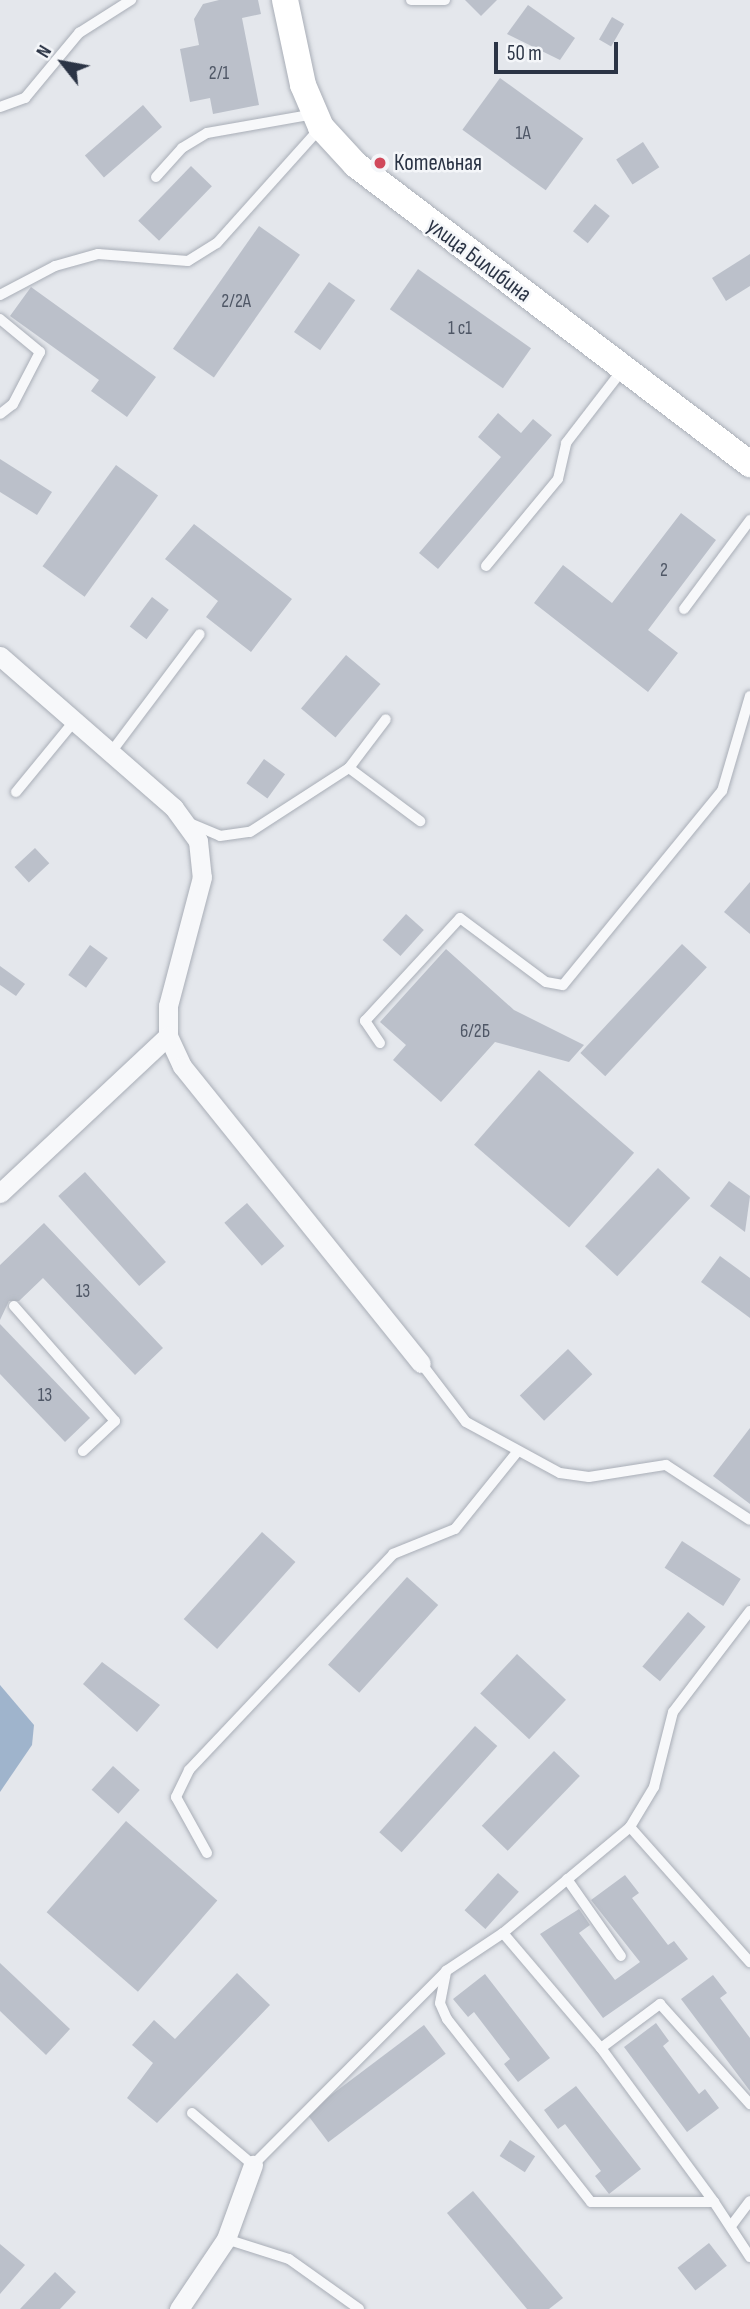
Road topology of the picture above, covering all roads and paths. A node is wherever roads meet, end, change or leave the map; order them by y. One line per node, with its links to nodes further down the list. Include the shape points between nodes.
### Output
1 (131, 0): 5 (lane, via 79,33 25,98)
2 (285, 0): 6 (main road, улица Билибина, via 290,41)
3 (411, 0): 4 (lane)
4 (445, 0)
5 (0, 107)
6 (319, 120): 7 (lane, via 207,133 182,148); 8 (lane, via 217,243 188,261 98,254 36,274); 10 (main road, улица Билибина, via 356,165)
7 (156, 177)
8 (0, 295)
9 (0, 318): 11 (lane, via 40,352 13,404)
10 (624, 369): 12 (main road, улица Билибина); 14 (lane, via 566,443 558,479)
11 (0, 414)
12 (750, 464)
13 (750, 520): 15 (lane)
14 (486, 566)
15 (684, 609)
16 (200, 634): 21 (lane)
17 (0, 656): 19 (street)
18 (750, 696): 27 (lane, via 722,791 563,985 546,982 460,918 365,1021 368,1034)
19 (77, 719): 21 (street); 23 (lane)
20 (386, 719): 22 (lane)
21 (111, 751): 24 (street)
22 (349, 768): 24 (lane, via 250,832 220,836); 25 (lane)
23 (16, 792)
24 (182, 819): 26 (street, via 198,841 202,877 168,1006)
25 (420, 821)
26 (168, 1036): 28 (street); 30 (street, via 182,1066)
27 (380, 1043)
28 (0, 1193)
29 (14, 1306): 31 (lane, via 116,1421)
30 (421, 1363): 32 (lane, via 466,1422)
31 (83, 1451)
32 (519, 1451): 33 (lane, via 560,1473 589,1477 666,1465); 36 (lane, via 455,1529 393,1554 188,1770 176,1797)
33 (750, 1520)
34 (750, 1611): 35 (lane, via 673,1712 654,1787)
35 (630, 1827): 37 (lane); 40 (lane)
36 (208, 1853)
37 (567, 1879): 38 (lane); 39 (lane)
38 (503, 1933): 41 (lane); 42 (lane)
39 (621, 1956)
40 (750, 1962)
41 (446, 1970): 45 (lane); 47 (lane, via 440,2003 447,2019 591,2202)
42 (601, 2048): 43 (lane, via 660,2004); 47 (lane)
43 (750, 2104)
44 (192, 2113): 45 (lane)
45 (253, 2165): 49 (street)
46 (750, 2201): 48 (lane)
47 (714, 2202): 48 (lane)
48 (731, 2226): 50 (lane)
49 (226, 2239): 51 (street); 52 (lane, via 289,2259)
50 (750, 2257)
51 (179, 2309)
52 (359, 2309)

